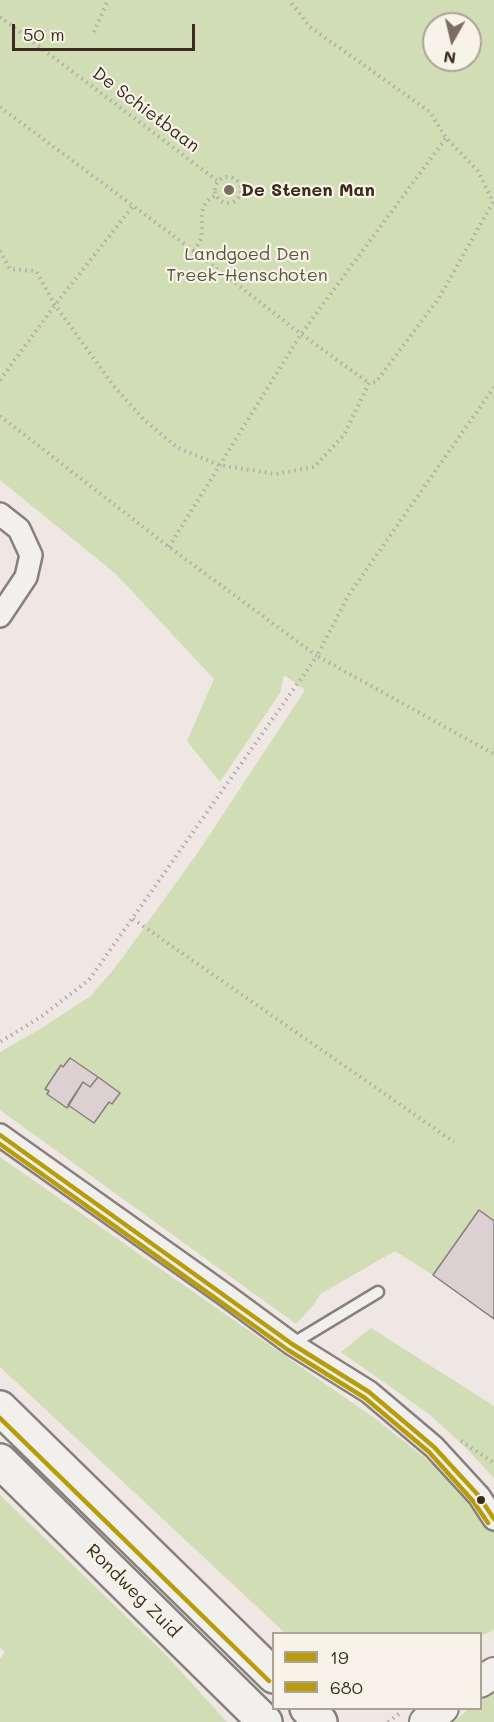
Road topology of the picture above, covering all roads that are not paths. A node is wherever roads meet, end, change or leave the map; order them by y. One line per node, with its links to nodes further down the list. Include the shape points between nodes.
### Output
1 (0, 514): 2 (street, via 19,529 31,555 26,577)
2 (0, 616)
3 (0, 1135): 5 (street)
4 (378, 1292): 5 (lane)
5 (292, 1344): 8 (street, via 369,1392 434,1446)
6 (0, 1408): 9 (main road)
7 (0, 1461): 11 (main road, Rondweg Zuid)
8 (494, 1518)
9 (272, 1675)
10 (309, 1710): 12 (main road)
11 (265, 1722)
12 (320, 1722)

